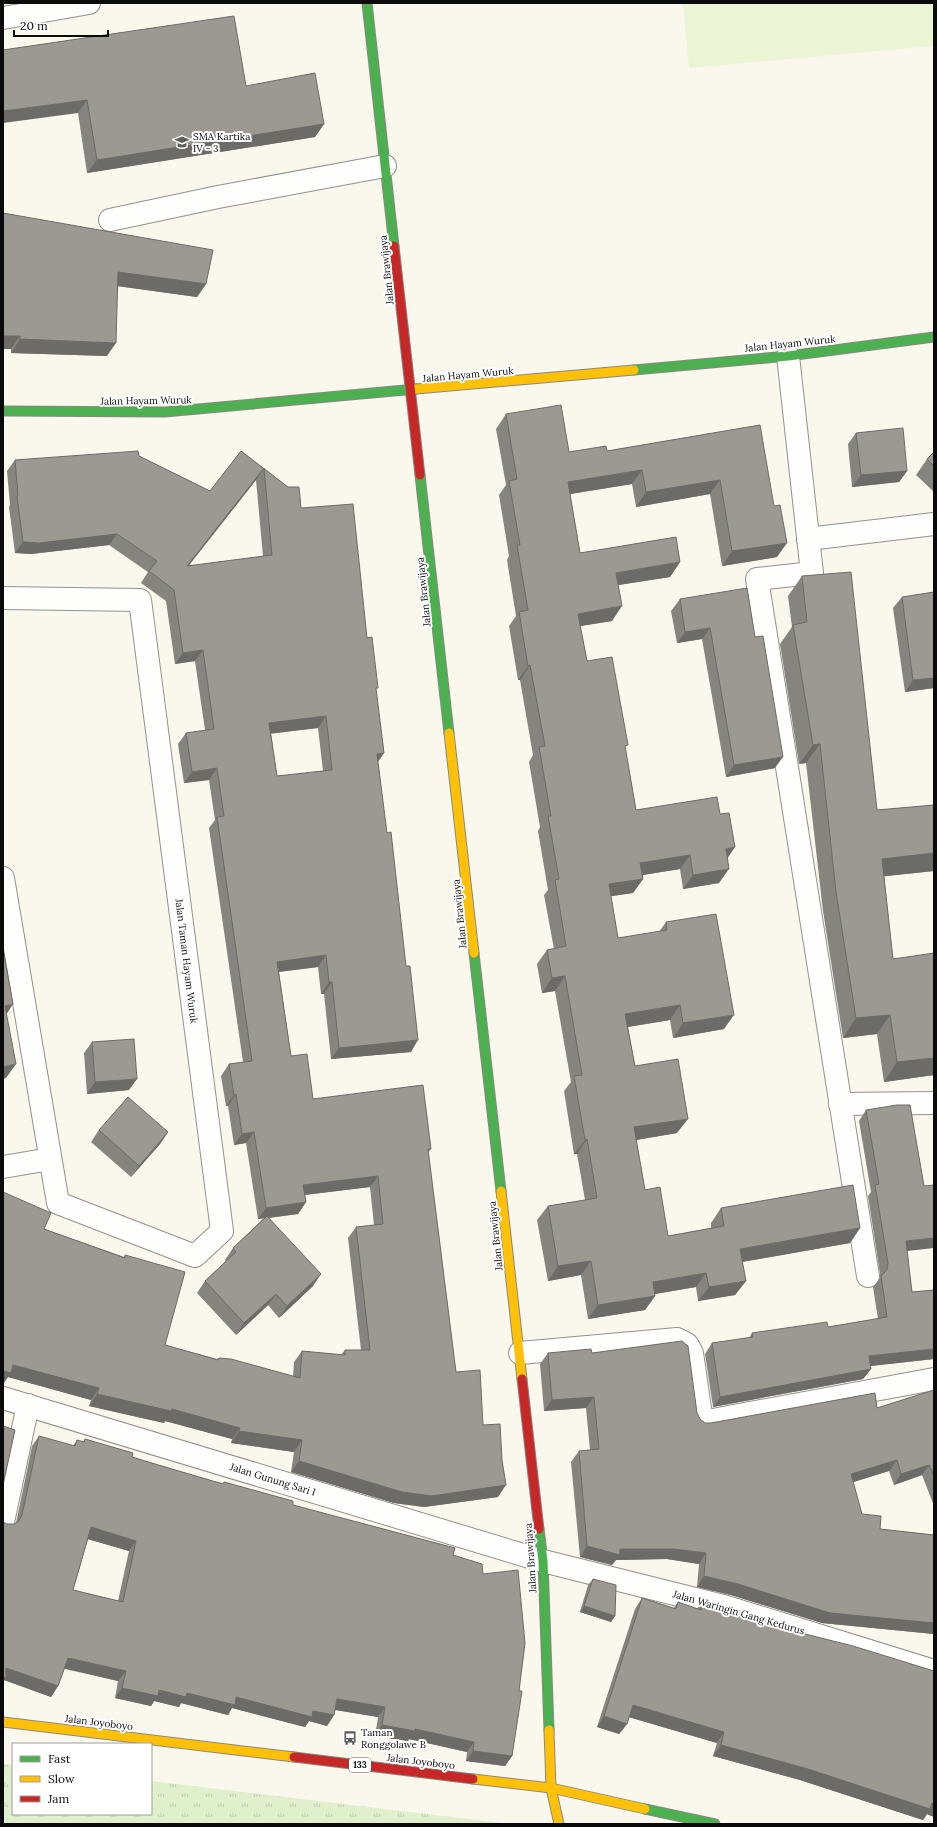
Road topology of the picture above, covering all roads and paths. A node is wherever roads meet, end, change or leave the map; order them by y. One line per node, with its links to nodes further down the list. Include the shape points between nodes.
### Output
1 (90, 3): 3 (street)
2 (366, 3): 4 (street, Jalan Brawijaya)
3 (3, 18)
4 (385, 166): 5 (street); 8 (street, Jalan Brawijaya)
5 (110, 220)
6 (934, 337): 7 (street, Jalan Hayam Wuruk)
7 (788, 356): 8 (street, Jalan Hayam Wuruk); 11 (street)
8 (411, 391): 9 (street, Jalan Hayam Wuruk, via 165,412); 19 (street, Jalan Brawijaya)
9 (3, 411)
10 (934, 524): 11 (street)
11 (808, 539): 15 (street, via 812,573 757,579)
12 (3, 598): 16 (street, Jalan Taman Hayam Wuruk, via 140,600 222,1231 195,1256 58,1203)
13 (3, 878): 16 (street, Jalan Taman Hayam Wuruk)
14 (934, 1103): 15 (street)
15 (840, 1104): 18 (street)
16 (50, 1159): 17 (street)
17 (3, 1166)
18 (868, 1276)
19 (520, 1353): 20 (street, via 677,1339 687,1344 692,1352 702,1422); 24 (street, Jalan Brawijaya)
20 (934, 1379)
21 (3, 1398): 22 (street, Jalan Gunung Sari I)
22 (28, 1405): 23 (street); 24 (street, Jalan Gunung Sari I)
23 (3, 1522)
24 (543, 1561): 25 (street, Jalan Waringin Gang Kedurus, via 727,1607); 27 (street, Jalan Brawijaya)
25 (934, 1671)
26 (3, 1722): 27 (street, Jalan Joyoboyo / 133)
27 (552, 1788): 28 (street, Jalan Brawijaya); 29 (street, Jalan Joyoboyo / 133)
28 (559, 1824)
29 (715, 1824)

